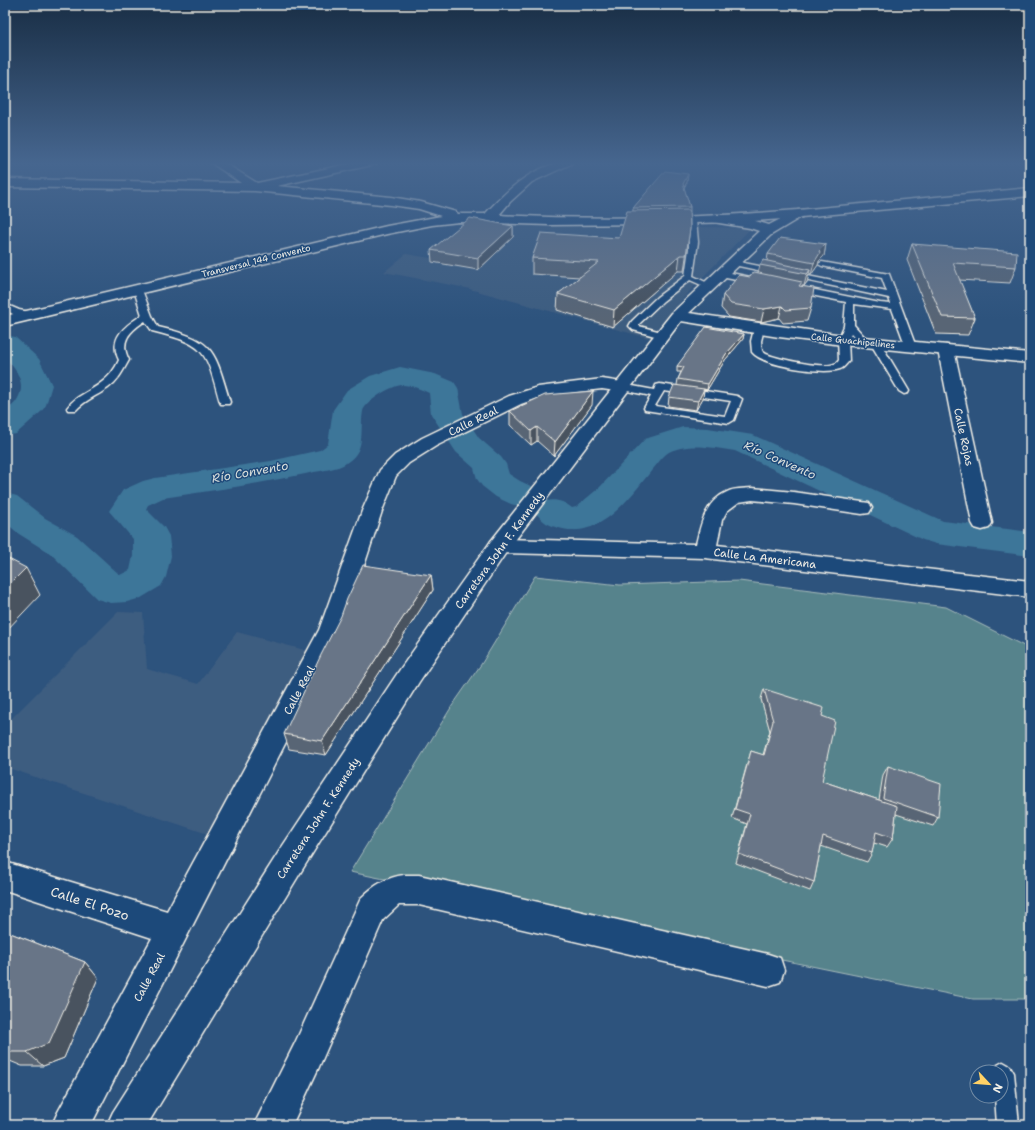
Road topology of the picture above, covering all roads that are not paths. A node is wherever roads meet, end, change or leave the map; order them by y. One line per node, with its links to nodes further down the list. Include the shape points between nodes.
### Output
1 (429, 215): 10 (street)
2 (452, 215): 6 (street)
3 (492, 215): 7 (street)
4 (786, 215): 8 (street, Transversal 144 Convento)
5 (797, 215): 11 (street, Carretera John F. Kennedy)
6 (459, 218): 7 (street, Transversal 144 Convento); 10 (street, Transversal 144 Convento)
7 (488, 219): 9 (street, Transversal 144 Convento)
8 (717, 219): 9 (street, Transversal 144 Convento); 11 (street, via 752,224 764,228)
9 (692, 220): 13 (lane, via 694,249)
10 (424, 223): 14 (street, Transversal 144 Convento)
11 (766, 232): 13 (street, Carretera John F. Kennedy)
12 (822, 264): 15 (lane, via 886,276)
13 (713, 275): 15 (lane); 16 (lane); 21 (street, Carretera John F. Kennedy); 25 (lane, via 660,299 635,323 636,328)
14 (138, 290): 19 (street, Transversal 144 Convento); 20 (lane)
15 (892, 296): 18 (lane)
16 (850, 300): 18 (lane); 24 (lane)
17 (5, 307): 19 (lane)
18 (896, 307): 27 (lane)
19 (31, 315): 22 (street, Transversal 144 Convento)
20 (147, 316): 33 (lane, via 155,329 184,337 204,348 217,373); 34 (lane, via 122,336 120,352 124,360 120,370 110,382 77,401)
21 (677, 316): 23 (street, Calle Guachipelines); 25 (street, Carretera John F. Kennedy)
22 (5, 321)
23 (759, 329): 24 (street, Calle Guachipelines); 24 (lane, via 757,352 765,357 805,366 833,368 839,367 844,361)
24 (846, 333): 26 (street, Calle Guachipelines)
25 (662, 335): 30 (street, Carretera John F. Kennedy)
26 (870, 343): 27 (street, Calle Guachipelines); 31 (lane)
27 (911, 347): 28 (street, Calle Guachipelines)
28 (946, 350): 29 (street, Calle Guachipelines); 36 (street, Calle Rojas)
29 (1030, 358)
30 (622, 387): 32 (lane); 37 (street, Carretera John F. Kennedy); 41 (street, Calle Real, via 602,384 577,387 538,392 515,400 429,442 402,459 387,474 330,630)
31 (904, 391)
32 (657, 394): 32 (lane, via 649,408 729,420 737,399 660,387)
33 (225, 402)
34 (72, 408)
35 (862, 508): 38 (street, via 752,494 734,496 719,507 712,520)
36 (982, 523)
37 (500, 546): 38 (street, Calle La Americana); 45 (street, Carretera John F. Kennedy, via 410,675)
38 (705, 551): 39 (street, Calle La Americana)
39 (1030, 589)
40 (5, 876): 41 (street, Calle El Pozo)
41 (174, 929): 44 (street, Calle Real)
42 (768, 970): 46 (street, via 419,890 392,891 382,897 372,909)
43 (1006, 1104): 47 (lane)
44 (71, 1125)
45 (126, 1125)
46 (273, 1125)
47 (1008, 1125)

